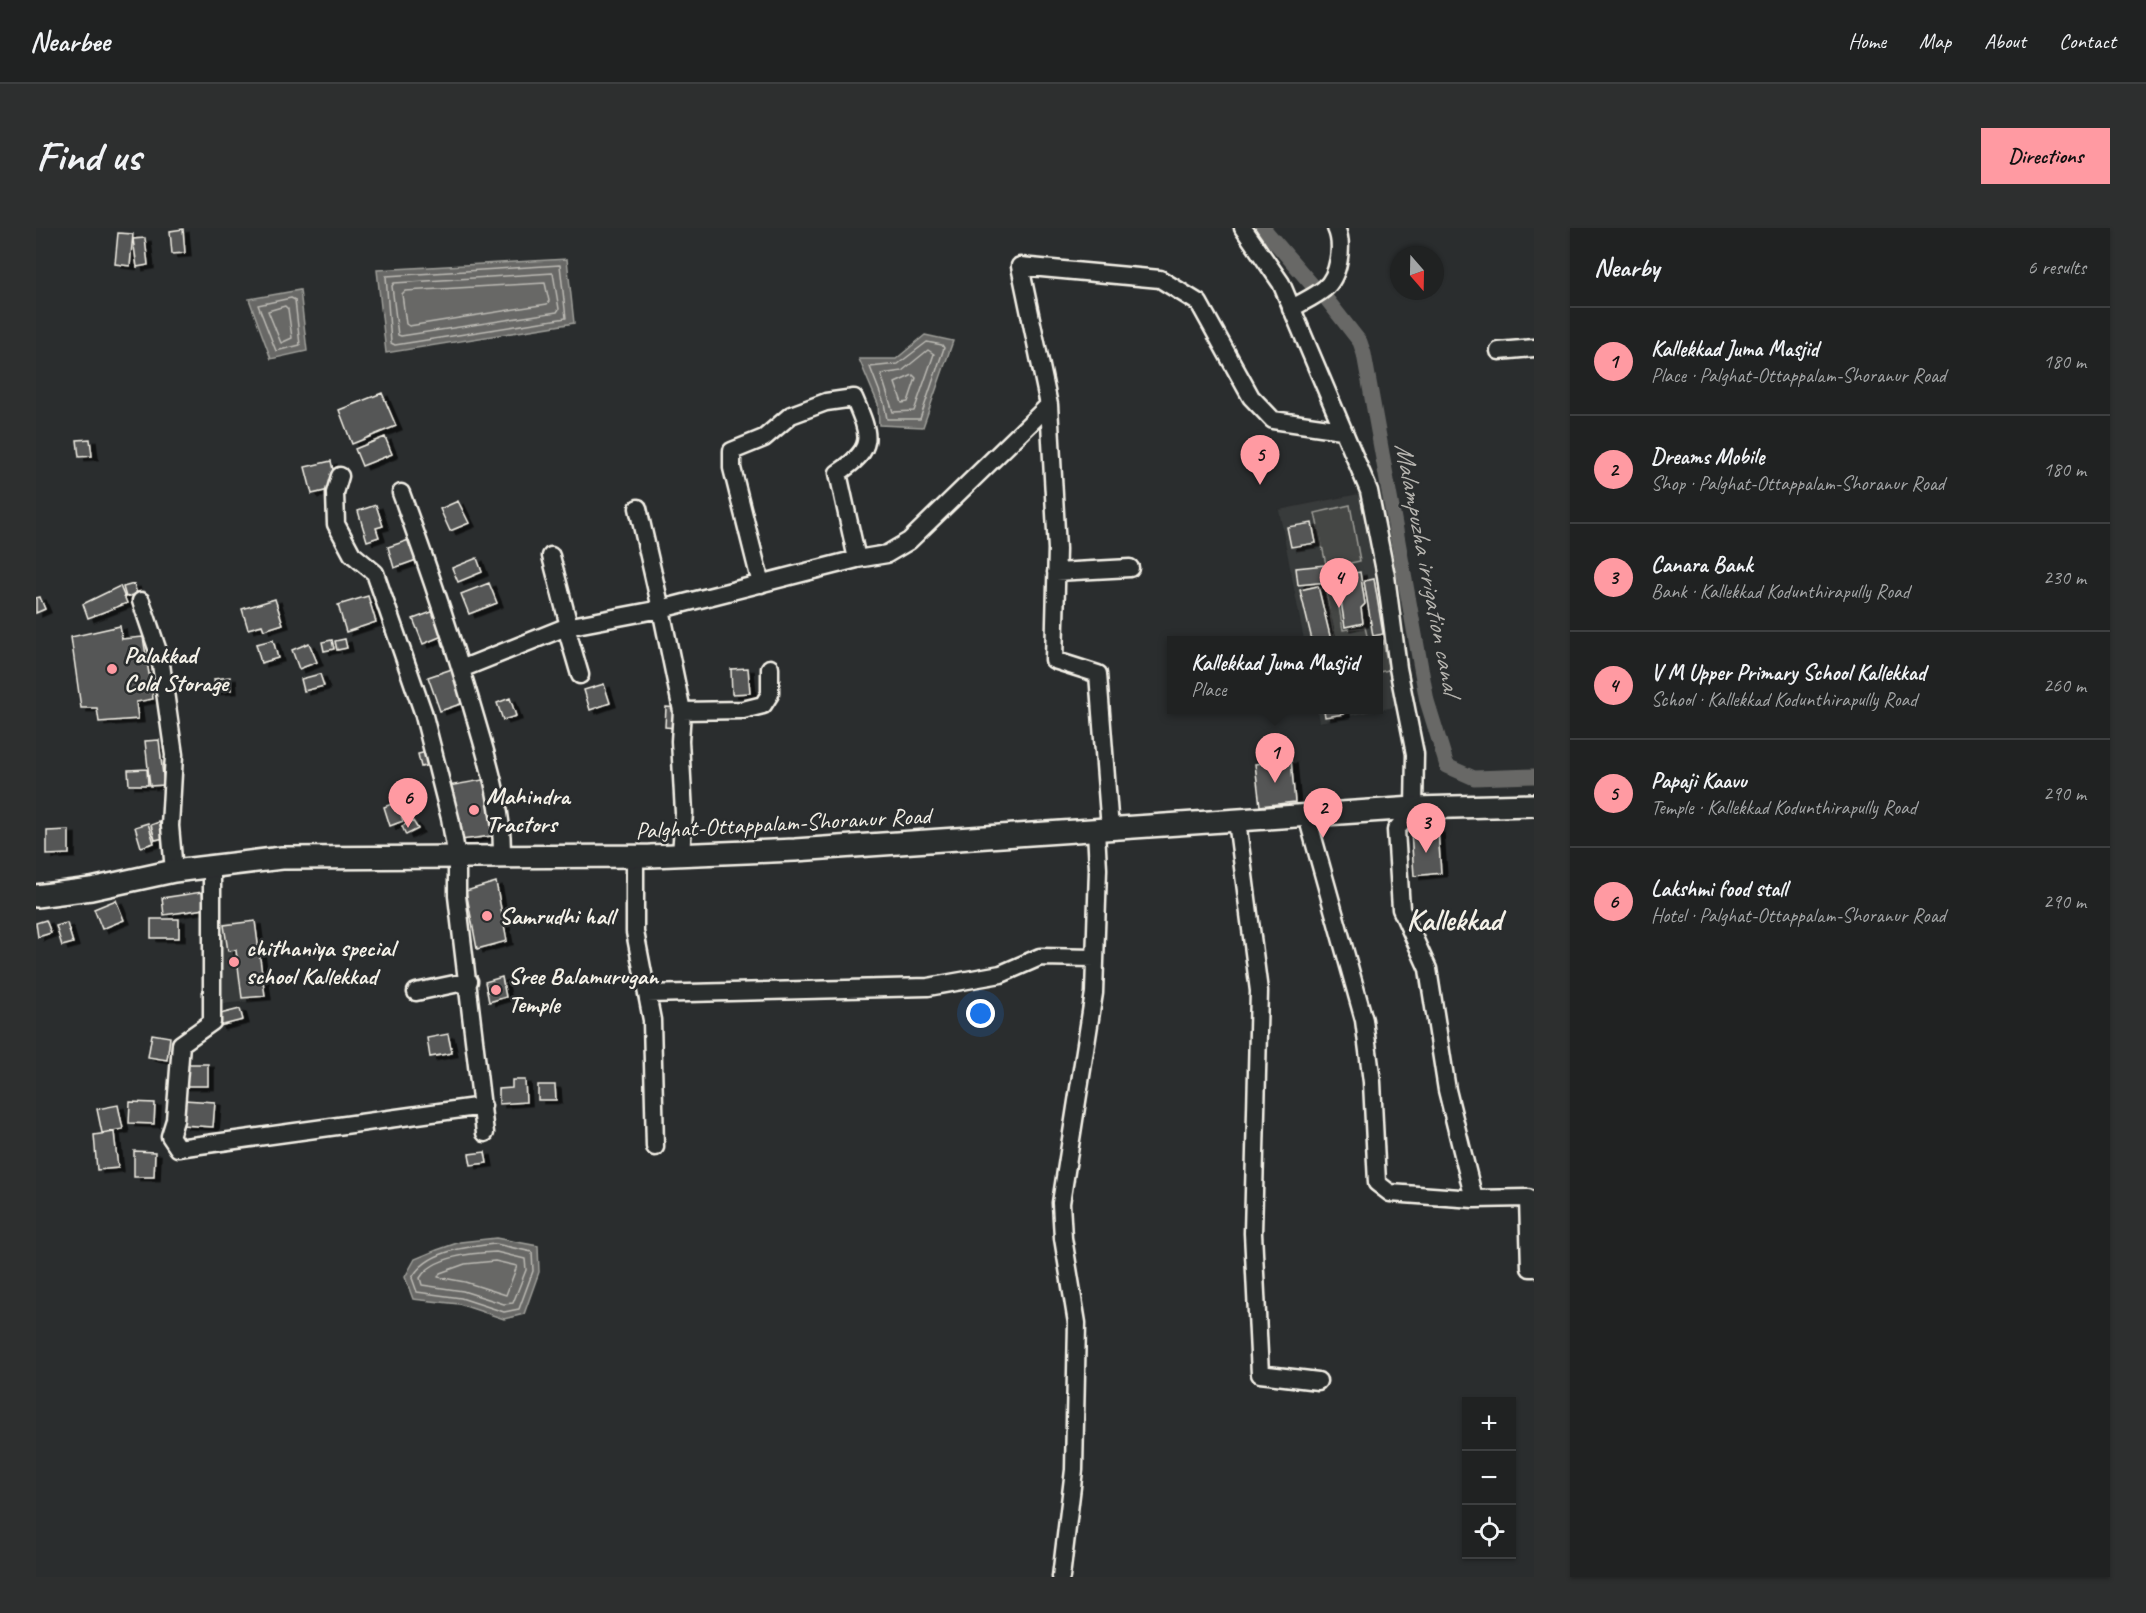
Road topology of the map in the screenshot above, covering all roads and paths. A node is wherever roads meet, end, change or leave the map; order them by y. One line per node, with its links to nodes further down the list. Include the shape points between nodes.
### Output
1 (1243, 228): 3 (street, via 1281,283)
2 (1336, 228): 3 (street, via 1339,260 1326,288)
3 (1291, 309): 7 (street)
4 (1534, 348): 5 (street)
5 (1499, 351)
6 (1049, 405): 7 (street, via 1020,266 1160,279 1199,303 1251,397 1273,420); 12 (street, via 909,541 886,554); 14 (street)
7 (1342, 430): 24 (street, via 1369,491 1386,576 1415,754)
8 (340, 476): 30 (street, via 335,493 336,524 352,554 375,573 423,712)
9 (401, 493): 20 (street)
10 (638, 508): 17 (street)
11 (551, 556): 18 (street)
12 (857, 559): 15 (street); 15 (street, via 838,473 860,459 867,446 863,417 854,398 826,402 790,415 764,438 732,451 732,468)
13 (1130, 568): 14 (street)
14 (1056, 572): 27 (street, via 1054,660 1098,674)
15 (761, 584): 17 (street)
16 (141, 601): 33 (street, via 159,657 174,755 170,826)
17 (661, 609): 18 (street); 22 (street)
18 (568, 627): 20 (street); 21 (street)
19 (770, 668): 22 (street, via 770,694 763,705 742,710)
20 (461, 669): 31 (street, via 494,784 502,827)
21 (580, 675)
22 (682, 711): 28 (street)
23 (1534, 805): 24 (main road, Palghat-Ottappalam-Shoranur Road)
24 (1414, 808): 25 (main road, Palghat-Ottappalam-Shoranur Road); 42 (street, via 1396,830 1401,909 1428,969 1447,1090)
25 (1307, 816): 26 (main road, Palghat-Ottappalam-Shoranur Road); 42 (street, via 1364,1020 1372,1082 1377,1184 1390,1193)
26 (1237, 821): 27 (main road, Palghat-Ottappalam-Shoranur Road); 44 (street, via 1259,991 1254,1233 1260,1374)
27 (1103, 830): 28 (main road, Palghat-Ottappalam-Shoranur Road); 35 (street)
28 (681, 854): 29 (main road, Palghat-Ottappalam-Shoranur Road)
29 (634, 856): 31 (main road, Palghat-Ottappalam-Shoranur Road); 38 (street, via 635,932)
30 (457, 857): 31 (main road, Palghat-Ottappalam-Shoranur Road); 32 (main road, Palghat-Ottappalam-Shoranur Road, via 282,858); 36 (street, via 457,896)
31 (502, 857)
32 (212, 866): 33 (main road, Palghat-Ottappalam-Shoranur Road); 39 (street, via 212,1022 181,1044 175,1120 170,1136 178,1148)
33 (174, 871): 34 (main road, Palghat-Ottappalam-Shoranur Road)
34 (36, 896)
35 (1095, 958): 38 (street, via 1040,957 1001,974 928,987); 45 (street, via 1094,993 1061,1203 1077,1323 1074,1470)
36 (469, 981): 37 (street); 39 (street)
37 (416, 992)
38 (647, 994): 41 (street, via 652,1020)
39 (483, 1106): 40 (street)
40 (485, 1133)
41 (655, 1146)
42 (1474, 1199): 43 (street, via 1528,1198 1530,1268)
43 (1534, 1268)
44 (1318, 1382)
45 (1061, 1577)

